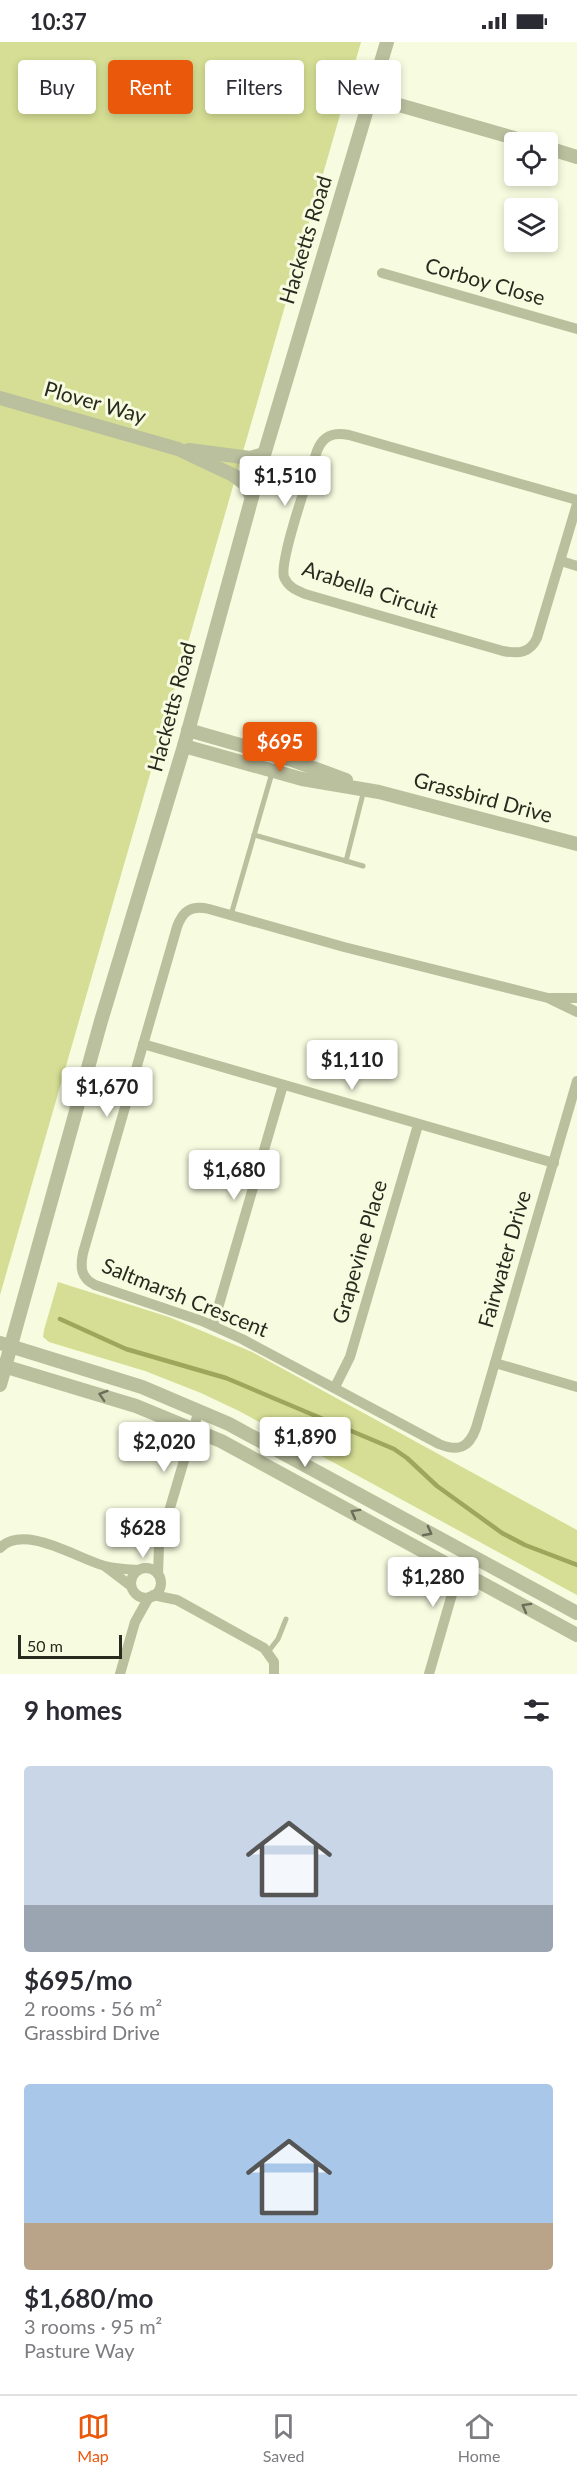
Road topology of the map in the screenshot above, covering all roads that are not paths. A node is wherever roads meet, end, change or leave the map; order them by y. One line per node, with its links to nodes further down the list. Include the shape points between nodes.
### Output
1 (387, 42): 2 (street, Hacketts Road)
2 (382, 60)
3 (401, 106): 5 (street)
4 (366, 114): 12 (street, Hacketts Road)
5 (504, 135)
6 (558, 151): 7 (street)
7 (577, 156)
8 (382, 273): 9 (street, Corboy Close)
9 (577, 329)
10 (0, 398): 11 (street, Plover Way)
11 (178, 449): 12 (street, Plover Way, via 250,458); 13 (street, Plover Way, via 233,475 244,483)
12 (264, 454): 13 (street, Hacketts Road)
13 (252, 497): 17 (street, Hacketts Road)
14 (577, 502): 15 (street); 15 (street, Arabella Circuit, via 349,435 331,434 317,451 283,573 290,587 316,597 520,653 530,649 537,638)
15 (561, 561): 16 (street)
16 (577, 566)
17 (188, 730): 18 (street, Hacketts Road); 21 (street, Grassbird Drive, via 289,759)
18 (184, 746): 19 (street, Grassbird Drive); 36 (street, Hacketts Road)
19 (273, 772): 20 (street, Grassbird Drive); 22 (lane)
20 (364, 790): 21 (street, Grassbird Drive); 24 (lane)
21 (379, 792): 23 (street, Grassbird Drive)
22 (254, 835): 24 (lane); 26 (lane)
23 (577, 844)
24 (346, 861): 25 (lane)
25 (363, 866)
26 (231, 915): 27 (street, Saltmarsh Crescent); 30 (street, Saltmarsh Crescent, via 196,907 182,916)
27 (548, 998): 28 (street); 29 (street)
28 (577, 999)
29 (577, 1012)
30 (143, 1044): 32 (street); 35 (street, Saltmarsh Crescent, via 83,1253 81,1272 96,1285)
31 (577, 1081): 34 (street, Fairwater Drive)
32 (283, 1086): 33 (street); 35 (street)
33 (418, 1125): 34 (street); 41 (street, Grapevine Place, via 350,1357)
34 (554, 1163): 37 (street, Fairwater Drive)
35 (213, 1325): 41 (street, Saltmarsh Crescent)
36 (6, 1345): 38 (street, Hacketts Road); 42 (street, via 142,1387)
37 (495, 1363): 40 (street); 44 (street, Fairwater Drive, via 474,1434)
38 (3, 1365): 39 (street, Hacketts Road); 43 (street, one-way to 38, via 108,1396)
39 (0, 1385)
40 (577, 1387)
41 (335, 1388): 44 (street, Saltmarsh Crescent, via 438,1444 457,1449)
42 (199, 1410): 43 (street); 47 (street, one-way to 47)
43 (193, 1429): 45 (street); 50 (street, one-way to 43, via 245,1453)
44 (466, 1446)
45 (159, 1545): 49 (street); 51 (street)
46 (0, 1548): 48 (street, via 10,1540 26,1539)
47 (467, 1553): 50 (street); 55 (street)
48 (106, 1567): 49 (street); 52 (street)
49 (140, 1570): 51 (street, via 151,1569); 52 (street, via 132,1577)
50 (459, 1570): 58 (street, one-way to 50); 62 (street)
51 (159, 1578): 53 (street, via 158,1590); 54 (street)
52 (134, 1590): 53 (street, via 142,1597); 57 (street)
53 (151, 1596): 54 (street); 57 (street)
54 (177, 1600): 59 (street)
55 (577, 1613)
56 (286, 1619): 59 (lane)
57 (135, 1622): 60 (street)
58 (577, 1635)
59 (268, 1652): 61 (street, via 274,1662)
60 (120, 1674)
61 (274, 1674)
62 (429, 1674)

